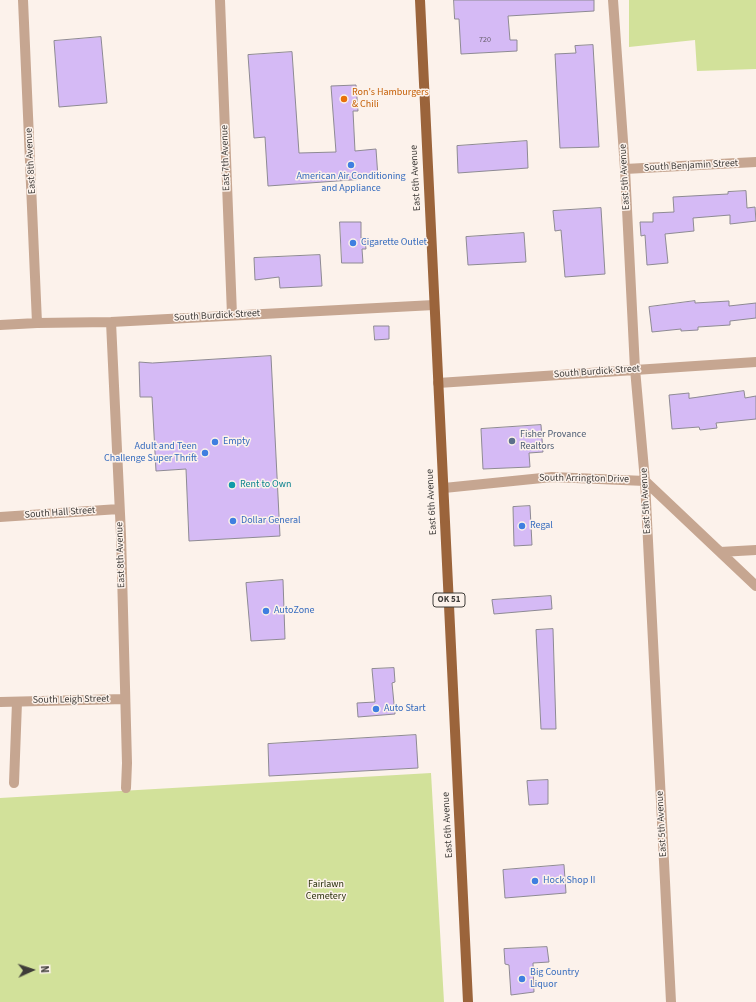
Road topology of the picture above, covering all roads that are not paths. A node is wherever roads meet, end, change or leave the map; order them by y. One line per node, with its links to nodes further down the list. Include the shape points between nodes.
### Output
1 (24, 0): 10 (street, East 8th Avenue)
2 (220, 0): 8 (street, East 7th Avenue)
3 (420, 0): 7 (main road, East 6th Avenue / OK 51)
4 (613, 0): 6 (street, East 5th Avenue)
5 (756, 162): 6 (street, South Benjamin Street)
6 (625, 169): 13 (street, East 5th Avenue)
7 (434, 305): 8 (street, South Burdick Street); 14 (main road, East 6th Avenue / OK 51)
8 (232, 315): 9 (street, South Burdick Street)
9 (111, 322): 10 (street, South Burdick Street); 17 (street, East 8th Avenue)
10 (38, 323): 11 (street, South Burdick Street)
11 (0, 325)
12 (756, 362): 13 (street, South Burdick Street)
13 (635, 369): 14 (street, South Burdick Street); 15 (street, East 5th Avenue)
14 (438, 383): 16 (main road, East 6th Avenue / OK 51)
15 (645, 481): 16 (street, South Arrington Drive, via 552,477); 20 (street); 28 (street, East 5th Avenue)
16 (444, 488): 27 (main road, East 6th Avenue / OK 51)
17 (120, 509): 18 (street, South Hall Street); 22 (street, East 8th Avenue)
18 (0, 517)
19 (756, 550): 20 (street)
20 (720, 552): 21 (street)
21 (756, 586)
22 (125, 699): 24 (street, South Leigh Street); 26 (street, East 8th Avenue)
23 (0, 702): 24 (street, South Leigh Street)
24 (17, 702): 25 (street)
25 (14, 783)
26 (126, 788)
27 (468, 1002)
28 (671, 1002)

